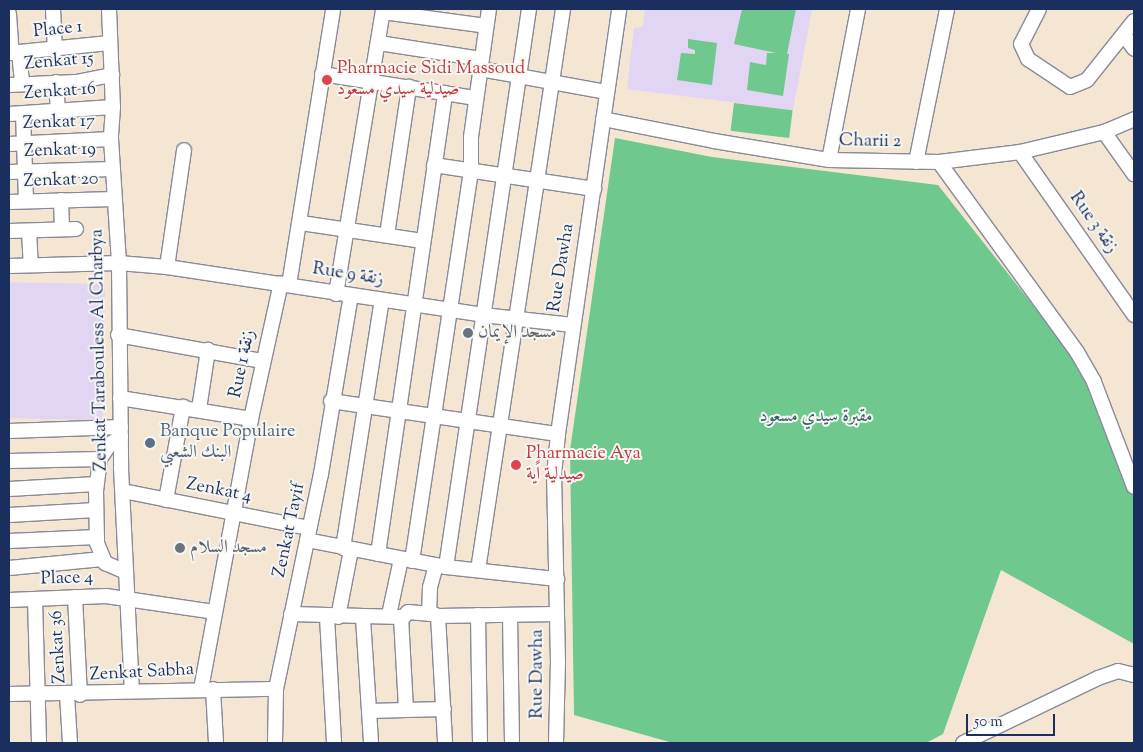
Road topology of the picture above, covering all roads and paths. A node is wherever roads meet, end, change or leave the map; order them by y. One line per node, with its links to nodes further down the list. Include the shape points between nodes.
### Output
1 (53, 9): 20 (street)
2 (109, 9): 17 (street, Zenkat Tarabouless Al Charbya)
3 (333, 9): 23 (street, Rue 1 زنقة)
4 (489, 9): 14 (street)
5 (529, 9): 25 (street)
6 (563, 9): 28 (street)
7 (619, 9): 31 (street, Rue Dawha)
8 (858, 9): 44 (street)
9 (946, 9): 45 (street)
10 (1039, 9): 16 (street, via 1020,44 1028,58 1070,87 1087,80)
11 (383, 10): 14 (street); 18 (street)
12 (9, 14): 15 (street)
13 (1134, 21): 16 (street)
14 (486, 26): 22 (street)
15 (9, 29): 21 (street)
16 (1124, 35): 19 (street)
17 (110, 43): 20 (street, Place 1); 24 (street, Zenkat Tarabouless Al Charbya)
18 (379, 43): 22 (street); 26 (street)
19 (1134, 49)
20 (55, 51): 21 (street, Place 1)
21 (13, 53): 29 (street)
22 (481, 64): 25 (street); 33 (street)
23 (322, 74): 26 (street); 60 (street, Rue 1 زنقة)
24 (112, 75): 27 (street, Zenkat 15); 34 (street, Zenkat Tarabouless Al Charbya)
25 (520, 76): 28 (street); 53 (street)
26 (373, 81): 30 (street); 63 (street)
27 (56, 82): 29 (street, Zenkat 15); 35 (street)
28 (552, 82): 31 (street); 54 (street)
29 (15, 85)
30 (409, 87): 32 (street); 66 (street)
31 (607, 92): 37 (street, Rue Dawha)
32 (445, 93): 33 (street); 47 (street)
33 (476, 98): 50 (street, via 470,142)
34 (113, 107): 35 (street, Zenkat 16); 40 (street, Zenkat Tarabouless Al Charbya)
35 (58, 112): 36 (street, Zenkat 16)
36 (16, 114): 41 (street)
37 (604, 119): 44 (street, Charii 2, via 714,142); 55 (street, Rue Dawha)
38 (1134, 119): 39 (street, Charii 2)
39 (1104, 132): 43 (street, Charii 2); 52 (street)
40 (110, 139): 41 (street, Zenkat 17); 48 (street, Zenkat Tarabouless Al Charbya)
41 (16, 143): 49 (street)
42 (184, 150): 71 (street)
43 (1020, 152): 46 (street, Charii 2); 79 (street, Rue 3 زنقة)
44 (829, 160): 45 (street, Charii 2)
45 (916, 162): 46 (street, Charii 2)
46 (939, 162): 101 (street, via 1077,352 1094,382)
47 (434, 165): 50 (street); 67 (street)
48 (113, 169): 49 (street, Zenkat 19); 56 (street, Zenkat Tarabouless Al Charbya)
49 (23, 171): 51 (street, Zenkat 19); 58 (street)
50 (471, 171): 53 (street); 77 (street)
51 (9, 172)
52 (1134, 174)
53 (505, 176): 54 (street); 78 (street)
54 (538, 182): 55 (street); 80 (street)
55 (594, 189): 81 (street, Rue Dawha)
56 (114, 199): 57 (street, Zenkat 20); 68 (street, Zenkat Tarabouless Al Charbya)
57 (61, 200): 58 (street, Zenkat 20); 61 (street)
58 (26, 201): 59 (street, Zenkat 20)
59 (9, 202)
60 (301, 223): 63 (street); 72 (street, Rue 1 زنقة)
61 (62, 229): 62 (street); 64 (street)
62 (76, 229)
63 (346, 230): 66 (street); 73 (street)
64 (29, 231): 65 (street); 69 (street)
65 (9, 232)
66 (388, 235): 67 (street)
67 (423, 240): 76 (street)
68 (119, 263): 69 (street, Rue 9 زنقة); 71 (street, Rue 9 زنقة); 82 (street, Zenkat Tarabouless Al Charbya)
69 (31, 265): 70 (street, Rue 9 زنقة)
70 (9, 266)
71 (166, 267): 72 (street, Rue 9 زنقة)
72 (285, 284): 73 (street, Rue 9 زنقة); 84 (street, Rue 1 زنقة)
73 (336, 294): 74 (street, Rue 9 زنقة)
74 (351, 295): 75 (street, Rue 9 زنقة); 86 (street, Zenkat Tayif)
75 (382, 300): 76 (street, Rue 9 زنقة); 88 (street)
76 (414, 304): 77 (street, Rue 9 زنقة); 90 (street)
77 (452, 310): 78 (street, Rue 9 زنقة); 91 (street)
78 (484, 315): 80 (street, Rue 9 زنقة); 93 (street)
79 (1134, 315)
80 (516, 319): 81 (street, Rue 9 زنقة); 94 (street)
81 (572, 325): 97 (street, Rue Dawha)
82 (118, 335): 83 (street); 85 (street, Zenkat Tarabouless Al Charbya)
83 (208, 350): 84 (street); 89 (street)
84 (263, 361): 92 (street, Rue 1 زنقة)
85 (120, 398): 87 (street); 96 (street, Zenkat Tarabouless Al Charbya)
86 (331, 400): 88 (street); 108 (street, Zenkat Tayif, via 321,474)
87 (183, 407): 89 (street); 104 (street)
88 (366, 407): 90 (street); 111 (street)
89 (199, 409): 92 (street)
90 (398, 411): 91 (street); 112 (street)
91 (432, 417): 93 (street); 114 (street)
92 (251, 419): 106 (street, Rue 1 زنقة)
93 (466, 422): 94 (street); 115 (street)
94 (499, 427): 97 (street); 117 (street)
95 (9, 431): 96 (street)
96 (121, 432): 98 (street); 103 (street, Zenkat Tarabouless Al Charbya)
97 (558, 434): 119 (street, Rue Dawha, via 554,476)
98 (100, 459): 99 (street); 100 (street)
99 (9, 461)
100 (96, 484): 102 (street); 105 (street)
101 (1134, 487)
102 (9, 489)
103 (123, 491): 104 (street, Zenkat 4); 118 (street, Zenkat Tarabouless Al Charbya)
104 (166, 500): 106 (street, Zenkat 4)
105 (96, 510): 107 (street); 109 (street)
106 (234, 514): 108 (street, Zenkat 4); 124 (street, Rue 1 زنقة)
107 (9, 515)
108 (308, 534): 111 (street, Zenkat 4); 125 (street, Zenkat Tayif)
109 (97, 536): 110 (street); 113 (street)
110 (9, 541)
111 (347, 549): 112 (street, Zenkat 4); 130 (street)
112 (378, 554): 114 (street, Zenkat 4)
113 (103, 560): 116 (street); 118 (street, via 111,567)
114 (407, 560): 115 (street, Zenkat 4); 131 (street)
115 (441, 566): 117 (street, Zenkat 4); 127 (street, via 430,587)
116 (9, 568)
117 (478, 570): 119 (street, Zenkat 4)
118 (126, 572): 121 (street, Zenkat Tarabouless Al Charbya)
119 (557, 579): 126 (street, Rue Dawha)
120 (75, 597): 121 (street, Place 4); 122 (street, Place 4); 139 (street, Zenkat 36)
121 (128, 598): 124 (street, Place 4); 136 (street, Zenkat Tarabouless Al Charbya)
122 (35, 599): 123 (street, Place 4); 137 (street)
123 (9, 600)
124 (214, 612): 134 (street, Rue 1 زنقة)
125 (291, 614): 130 (street); 135 (street, Zenkat Tayif)
126 (556, 614): 129 (street); 152 (street, Rue Dawha)
127 (434, 615): 128 (street); 131 (street, via 408,612); 140 (street)
128 (478, 615): 129 (street); 150 (street)
129 (510, 615): 151 (street)
130 (332, 617): 132 (street); 147 (street)
131 (396, 617): 132 (street); 141 (street)
132 (364, 618): 142 (street)
133 (1134, 675): 153 (street, via 1118,671 1098,678)
134 (207, 689): 135 (street, Zenkat Sabha); 136 (street, Zenkat Sabha); 145 (street, Rue 1 زنقة)
135 (276, 689): 146 (street, Zenkat Tayif)
136 (132, 691): 139 (street, Zenkat Sabha)
137 (39, 693): 138 (street, Zenkat Sabha); 139 (street, Zenkat Sabha); 143 (street)
138 (9, 694)
139 (74, 695): 144 (street, Zenkat 36)
140 (444, 709): 141 (street); 149 (street)
141 (406, 710): 142 (street)
142 (369, 711): 148 (street)
143 (39, 743)
144 (70, 743)
145 (216, 743)
146 (276, 743)
147 (334, 743)
148 (371, 743)
149 (445, 743)
150 (480, 743)
151 (512, 743)
152 (556, 743)
153 (963, 743)

